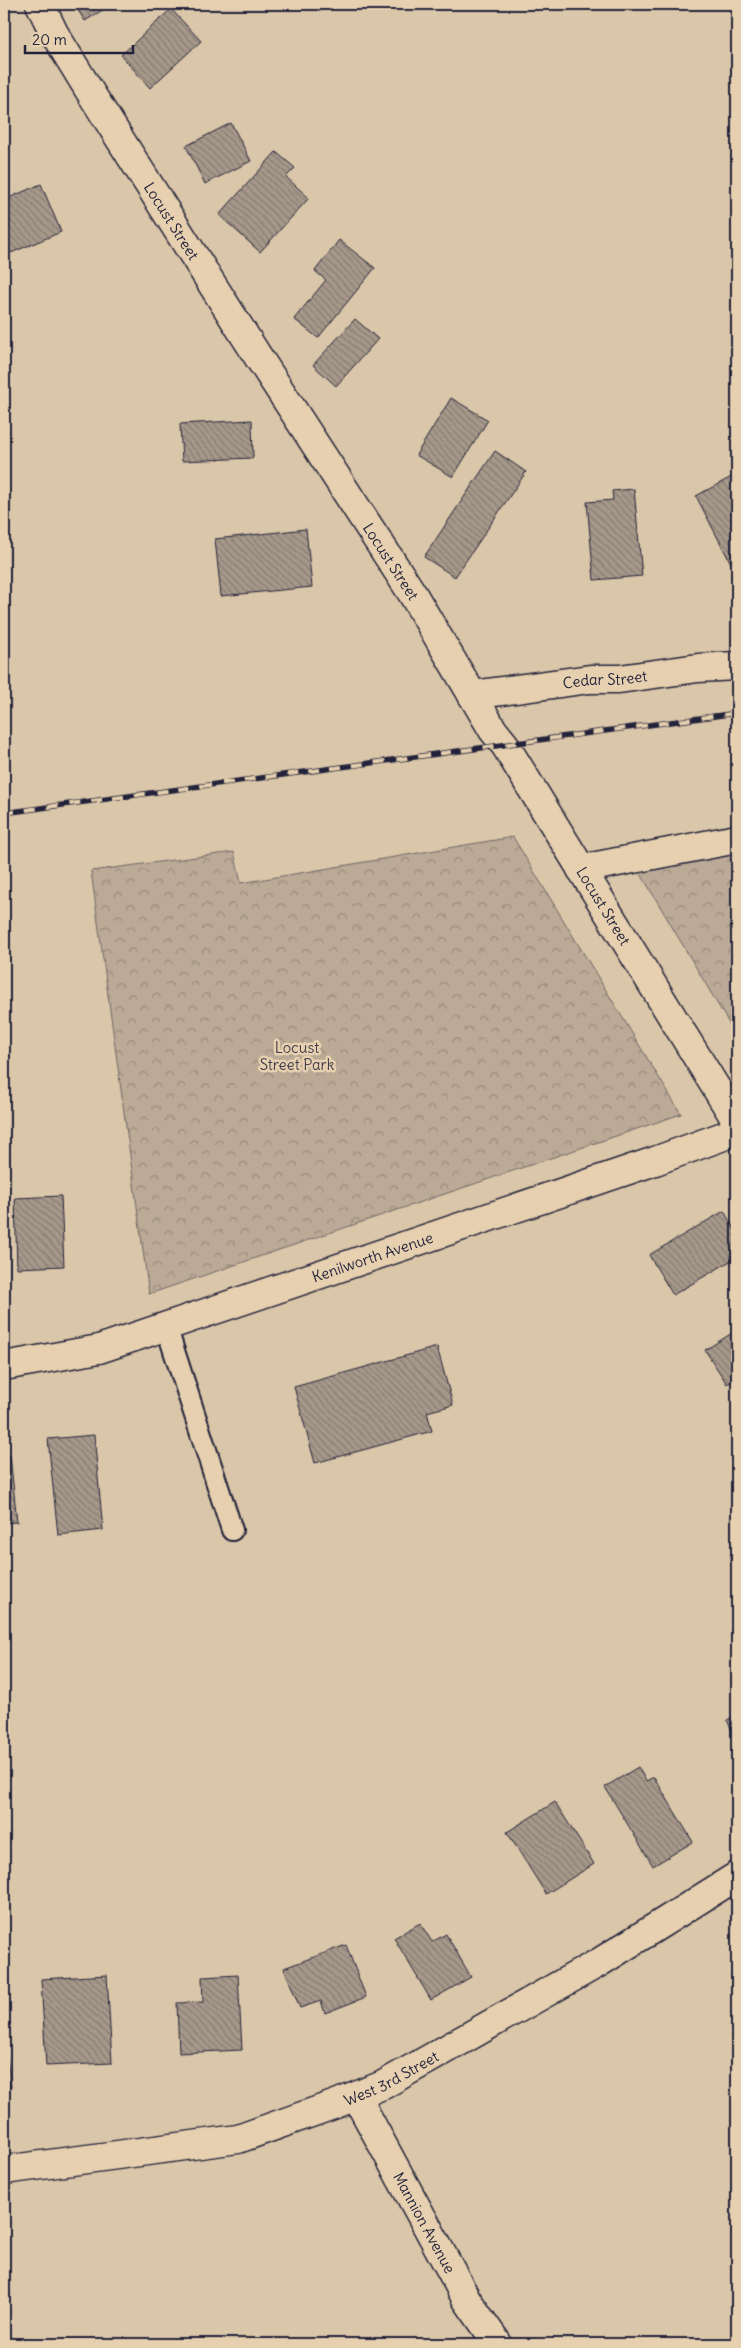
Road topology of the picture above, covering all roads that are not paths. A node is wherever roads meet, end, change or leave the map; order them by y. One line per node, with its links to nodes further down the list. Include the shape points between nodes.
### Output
1 (40, 4): 3 (street, Locust Street, via 92,95 412,594)
2 (737, 666): 3 (street, Cedar Street, via 619,679 590,679)
3 (472, 695): 5 (street, Locust Street)
4 (737, 839): 5 (street)
5 (581, 869): 6 (street, Locust Street)
6 (737, 1122)
7 (737, 1131): 8 (street, Kenilworth Avenue)
8 (166, 1326): 9 (street, Kenilworth Avenue, via 99,1349); 10 (lane)
9 (4, 1366)
10 (232, 1530)
11 (737, 1876): 12 (street, West 3rd Street, via 600,1962 383,2085)
12 (356, 2096): 13 (street, West 3rd Street, via 238,2139); 14 (street, Mannion Avenue, via 466,2300)
13 (4, 2170)
14 (498, 2344)

